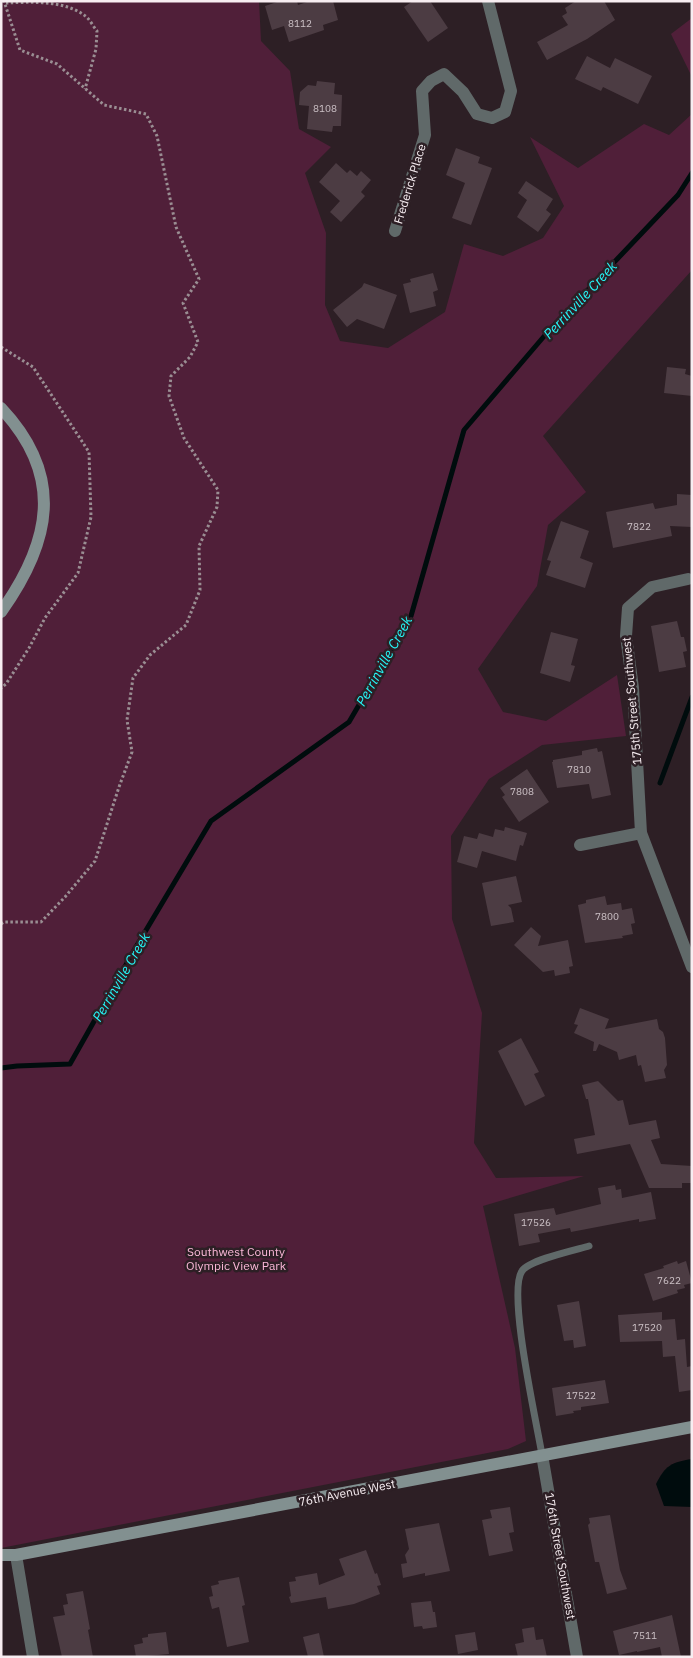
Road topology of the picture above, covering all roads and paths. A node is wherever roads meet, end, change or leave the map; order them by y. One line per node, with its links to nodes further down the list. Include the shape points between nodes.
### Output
1 (488, 1): 4 (street, Frederick Place, via 511,91 505,112 492,118 477,114 463,92 444,74 431,80 422,91 425,135)
2 (5, 2): 3 (path, via 20,50 57,64); 3 (path, via 61,5 85,15 97,30 96,49)
3 (85, 89): 10 (path, via 104,105 146,114 157,136 176,227 199,279 183,303 198,342 190,357 172,376 169,396 184,438 218,490 216,507 198,546 200,590 186,625 150,656 133,678 127,720 132,752 95,862 41,922)
4 (395, 231)
5 (1, 408): 7 (street, via 33,452 44,486 42,525 32,560)
6 (688, 579): 8 (street, 175th Street Southwest, via 652,587 628,608 626,636 633,688)
7 (1, 612)
8 (642, 833): 9 (street); 11 (street, 175th Street Southwest)
9 (580, 845)
10 (1, 924)
11 (692, 967)
12 (589, 1246): 14 (lane, via 531,1263 522,1271 518,1284 519,1328)
13 (692, 1427): 14 (street, 76th Avenue West)
14 (542, 1455): 16 (street, 76th Avenue West); 18 (street, 176th Street Southwest)
15 (1, 1555): 16 (street, 76th Avenue West)
16 (16, 1555): 17 (street)
17 (33, 1657)
18 (578, 1657)

